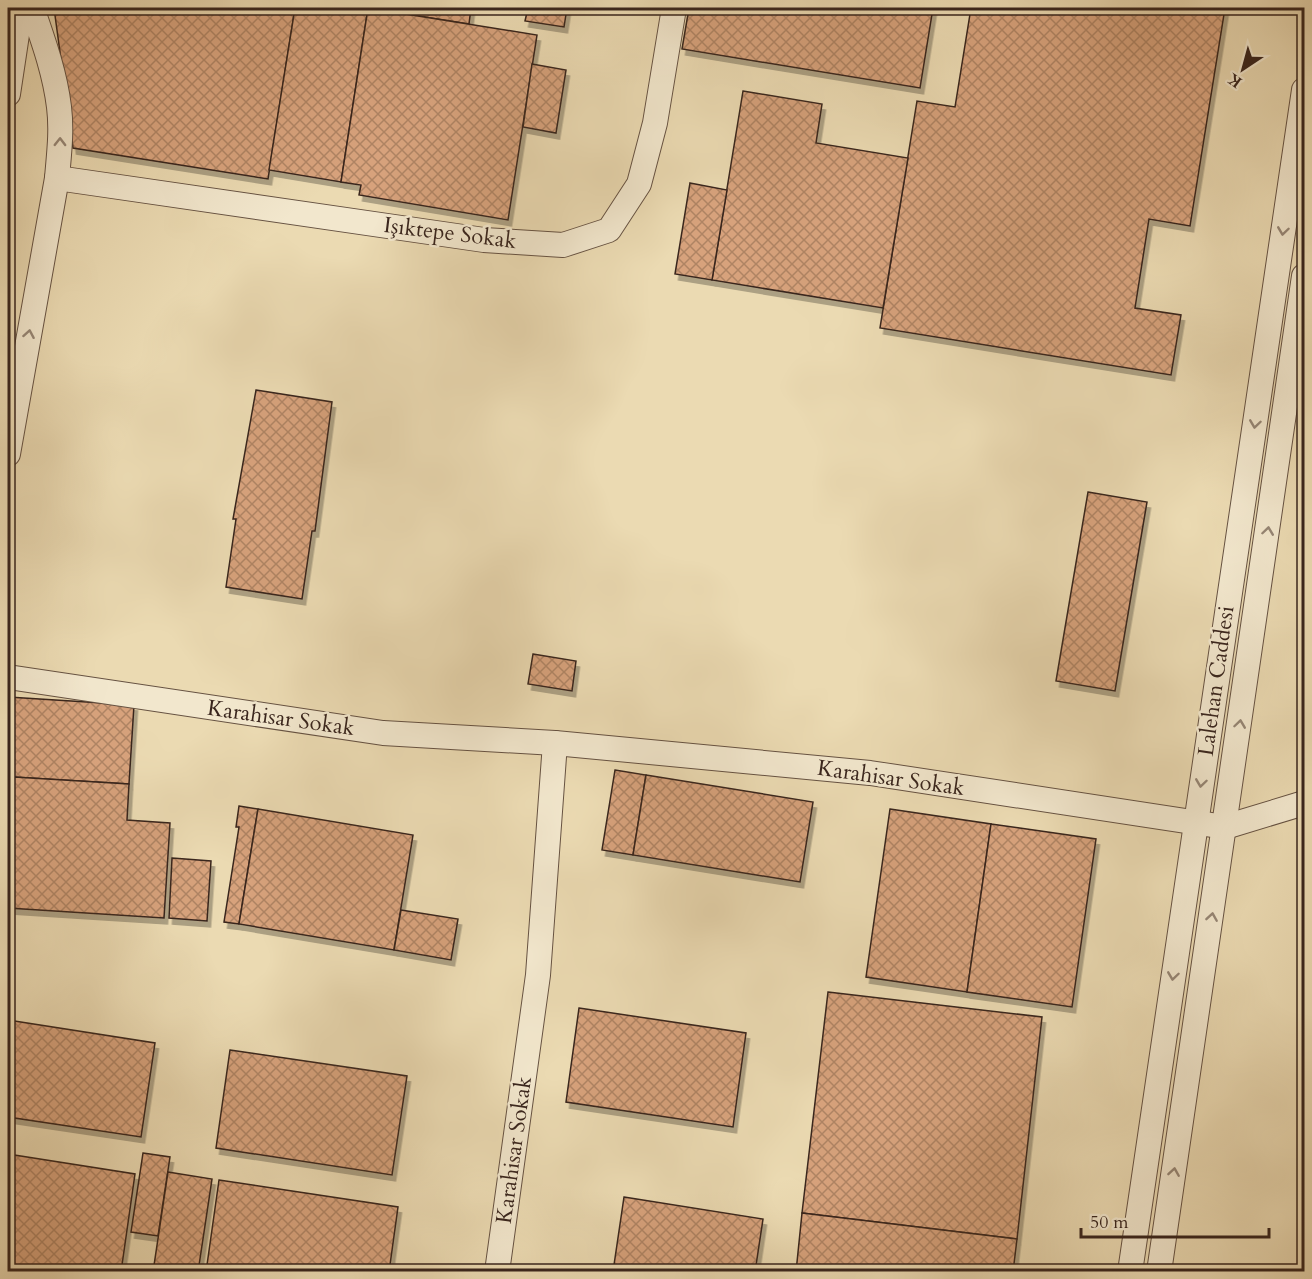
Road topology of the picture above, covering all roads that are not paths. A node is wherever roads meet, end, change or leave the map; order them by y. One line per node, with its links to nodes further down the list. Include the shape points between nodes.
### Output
1 (21, 8): 5 (street)
2 (32, 8): 6 (street, one-way to 2, via 60,108)
3 (674, 8): 6 (street, Işıktepe Sokak, via 655,123 639,184 609,230 563,245 484,240)
4 (1305, 90): 12 (street, Lalehan Caddesi, one-way to 12)
5 (8, 94)
6 (57, 178): 8 (street, one-way to 6)
7 (1305, 276): 13 (street, Lalehan Caddesi, one-way to 7)
8 (8, 454)
9 (8, 677): 10 (street, Karahisar Sokak, via 383,733)
10 (555, 743): 12 (street, Karahisar Sokak, via 870,773); 14 (street, Karahisar Sokak, via 538,975)
11 (1305, 803): 13 (street)
12 (1195, 823): 13 (street, Karahisar Sokak); 15 (street, Lalehan Caddesi, one-way to 15)
13 (1225, 827): 16 (street, Lalehan Caddesi, one-way to 13)
14 (497, 1272)
15 (1130, 1272)
16 (1159, 1272)

